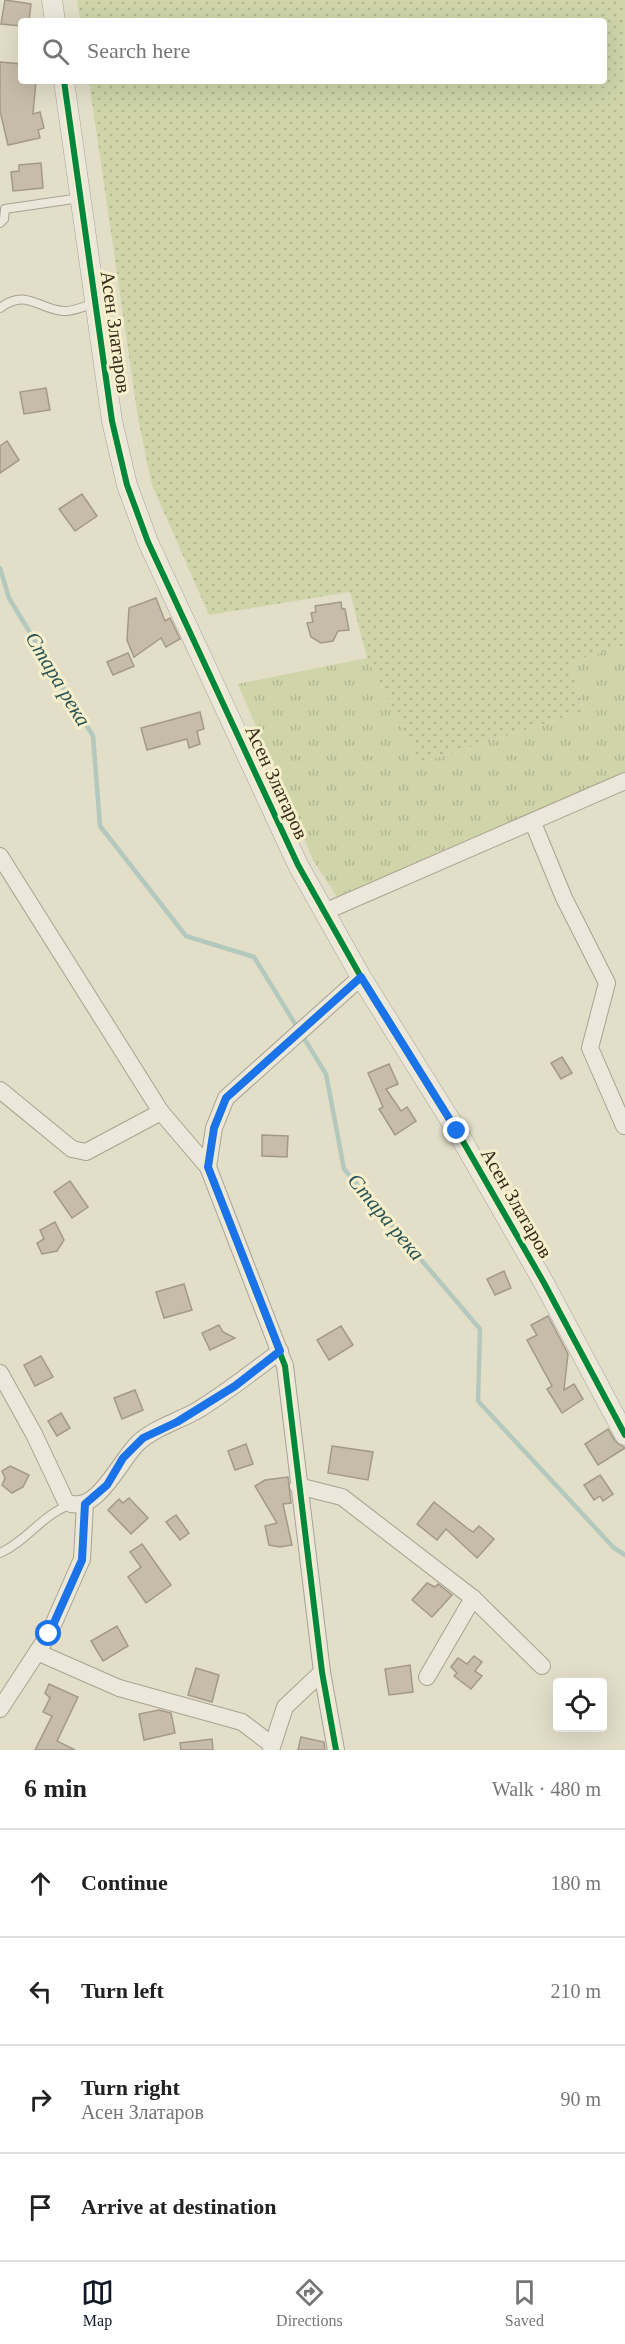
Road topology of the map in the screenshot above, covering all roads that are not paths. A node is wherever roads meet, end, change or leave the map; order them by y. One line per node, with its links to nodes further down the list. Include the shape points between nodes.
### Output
1 (52, 0): 2 (street)
2 (55, 18)
3 (64, 84): 4 (street, Асен Златаров)
4 (80, 198): 5 (lane, via 5,209); 6 (street, Асен Златаров)
5 (0, 223)
6 (95, 303): 7 (lane, via 60,311 22,299); 11 (street, Асен Златаров, via 112,421 127,485 144,533 298,865)
7 (0, 308)
8 (625, 781): 9 (street)
9 (533, 823): 11 (street); 15 (street, via 564,898 607,983 590,1048)
10 (0, 856): 14 (street)
11 (324, 912): 12 (street, Асен Златаров)
12 (361, 977): 16 (street, via 226,1098 214,1128); 19 (street, Асен Златаров, via 457,1131)
13 (0, 1090): 14 (street, via 80,1152)
14 (161, 1112): 16 (street)
15 (624, 1126)
16 (208, 1167): 17 (street)
17 (280, 1351): 20 (street); 21 (street, via 235,1386 143,1438 123,1458 107,1485)
18 (0, 1373): 21 (street, via 66,1502)
19 (625, 1435)
20 (298, 1486): 23 (street, via 342,1497); 26 (street)
21 (78, 1504): 22 (lane, via 53,1511 24,1541); 24 (street, via 82,1560)
22 (0, 1553)
23 (473, 1598): 25 (street); 27 (street)
24 (37, 1652): 28 (street); 29 (street, via 119,1688 242,1722)
25 (542, 1666)
26 (322, 1672): 29 (street, via 285,1707); 30 (street)
27 (427, 1677)
28 (0, 1709)
29 (272, 1748)
30 (336, 1750)

